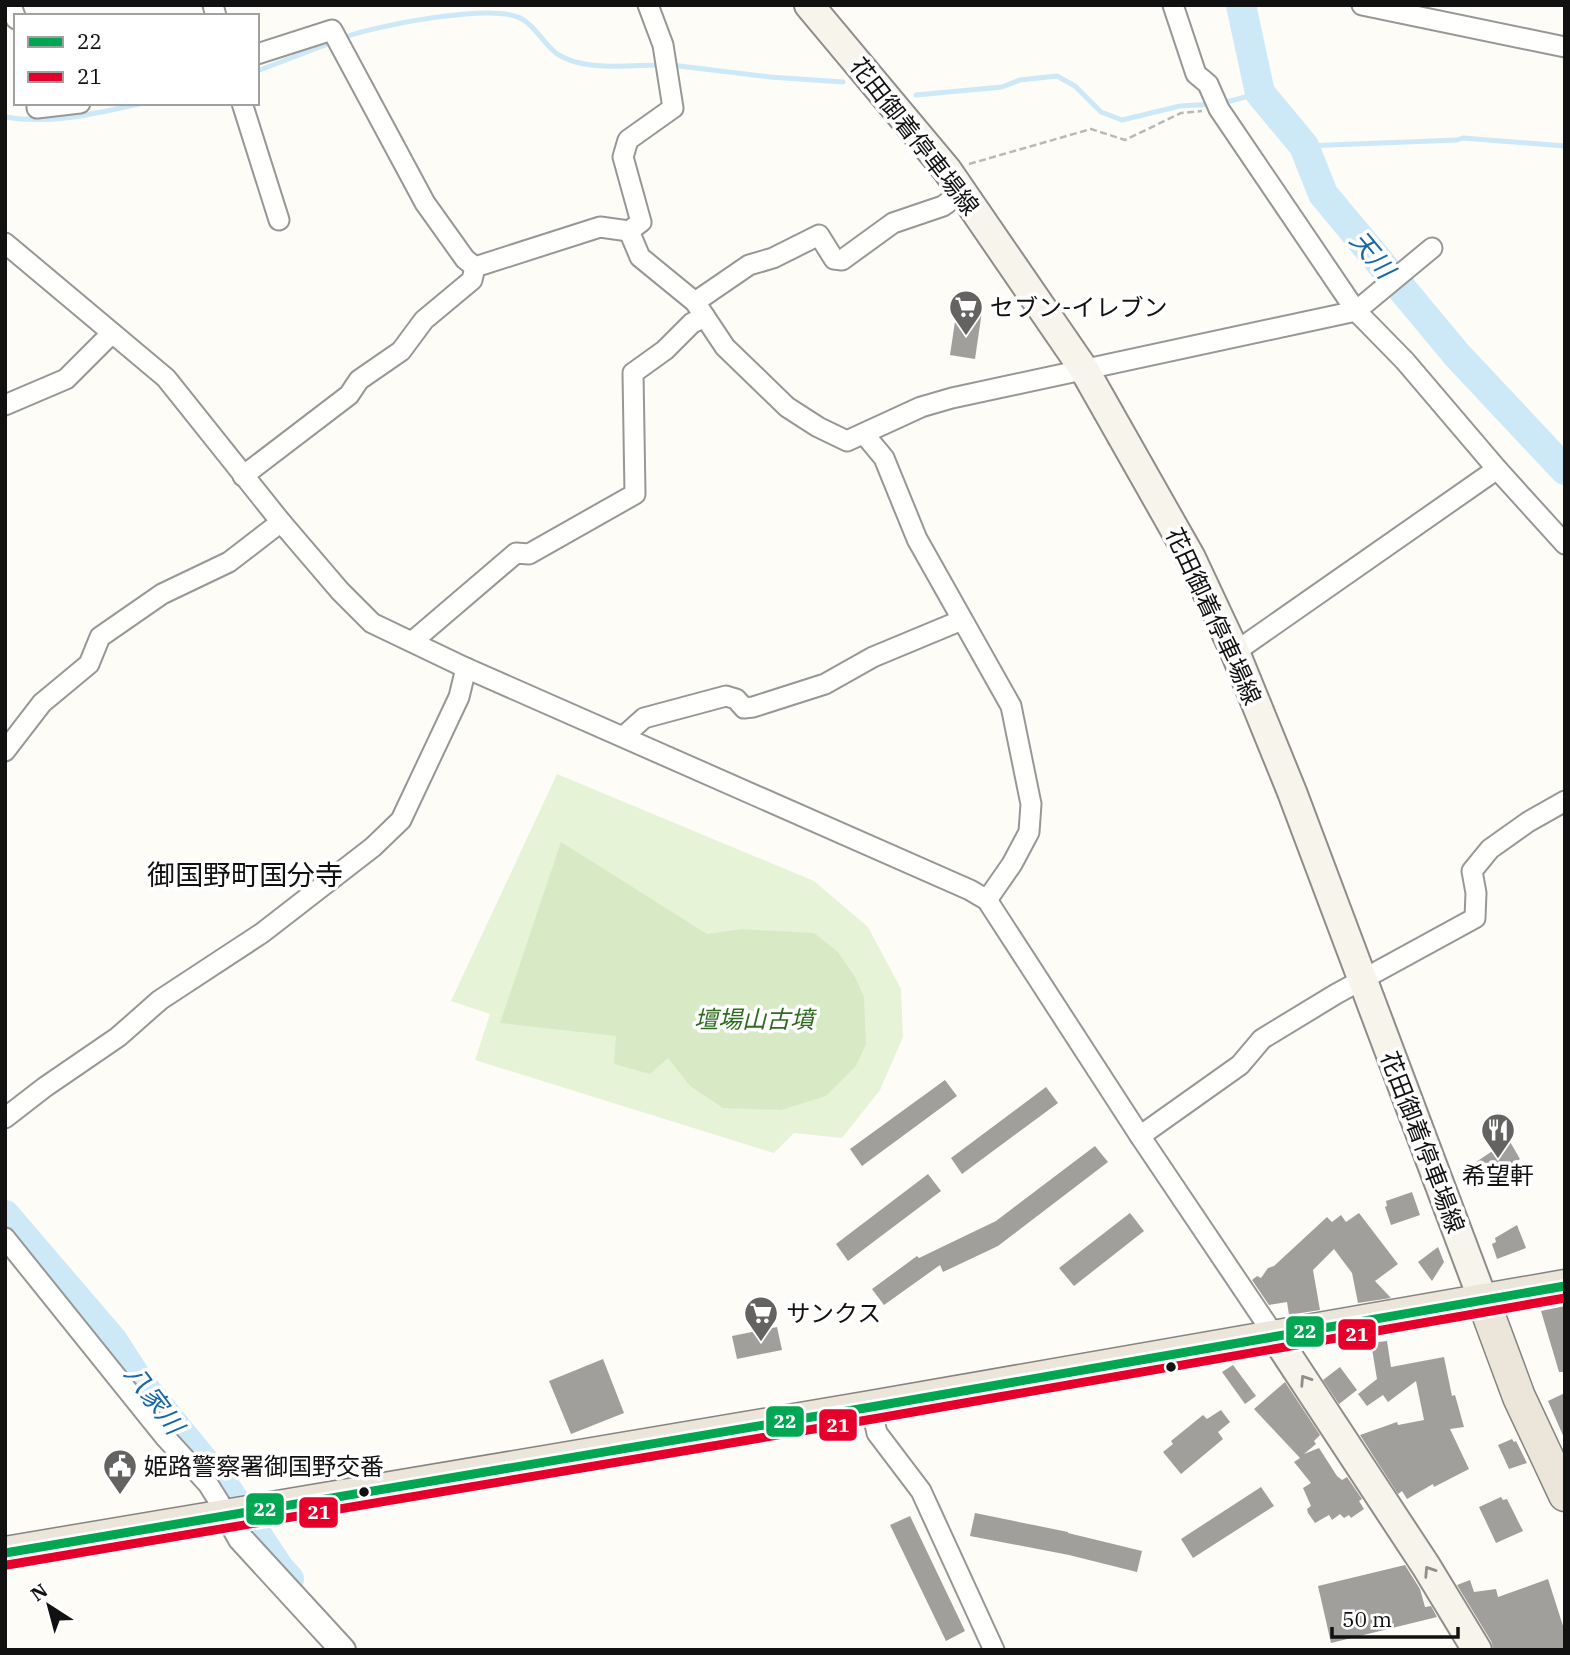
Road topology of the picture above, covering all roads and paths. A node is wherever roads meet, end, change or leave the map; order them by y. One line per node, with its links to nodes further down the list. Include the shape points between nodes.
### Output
1 (648, 5): 13 (street, via 663,45 673,108 628,140 623,157 641,222)
2 (809, 5): 11 (main road, 花田御着停車場線)
3 (1173, 5): 10 (street, via 1196,74 1208,84)
4 (1362, 5): 5 (street)
5 (1565, 47)
6 (259, 53): 16 (street, via 332,30 425,203)
7 (37, 105): 8 (street)
8 (63, 105)
9 (243, 105): 12 (street)
10 (1219, 109): 11 (path, via 1181,113 1125,139 1091,130); 18 (street)
11 (955, 181): 17 (street, via 943,206 893,223 842,260 834,259 818,235 749,265); 20 (main road, 花田御着停車場線)
12 (279, 220)
13 (629, 231): 16 (street, via 600,227); 17 (street, via 640,257)
14 (5, 243): 19 (street)
15 (1432, 248): 18 (street)
16 (475, 267): 24 (street, via 472,280 424,320 401,351)
17 (700, 310): 22 (street, via 725,347 787,407 847,441); 28 (street, via 664,350 633,373 635,494 529,554 516,553)
18 (1356, 311): 20 (street); 23 (street, via 1405,360)
19 (112, 333): 21 (street, via 66,379); 24 (street, via 166,378)
20 (1085, 371): 22 (street, via 952,398 921,407); 29 (main road, 花田御着停車場線, via 1191,558)
21 (5, 404)
22 (864, 435): 27 (street, via 884,458 917,540)
23 (1497, 469): 26 (street); 29 (street)
24 (243, 476): 25 (street)
25 (281, 522): 28 (street, via 372,623); 32 (street, via 229,562 162,594 100,637 89,664 42,703)
26 (1565, 544)
27 (962, 620): 31 (street, via 873,657 825,684 753,708 744,708 726,696 644,718); 34 (street, via 1011,706 1031,804 1029,832)
28 (414, 641): 30 (street)
29 (1235, 652): 35 (main road, 花田御着停車場線)
30 (466, 668): 31 (street); 36 (street, via 459,697 401,820 262,933 160,1000 118,1037)
31 (624, 736): 34 (street)
32 (5, 751)
33 (1565, 801): 35 (street, via 1490,849 1472,871 1475,918)
34 (987, 900): 37 (street)
35 (1363, 981): 37 (street, via 1262,1039 1240,1065); 40 (main road, 花田御着停車場線)
36 (5, 1118)
37 (1140, 1136): 41 (street)
38 (5, 1238): 44 (street, via 208,1484)
39 (1565, 1286): 40 (highway)
40 (1483, 1300): 41 (highway); 43 (highway, via 1519,1398)
41 (1276, 1338): 42 (highway); 48 (main road, one-way to 41)
42 (870, 1407): 44 (highway); 47 (street, via 877,1433 921,1491)
43 (1565, 1495)
44 (229, 1516): 45 (highway); 46 (street, via 241,1539)
45 (5, 1553)
46 (343, 1650)
47 (994, 1650)
48 (1477, 1650)

